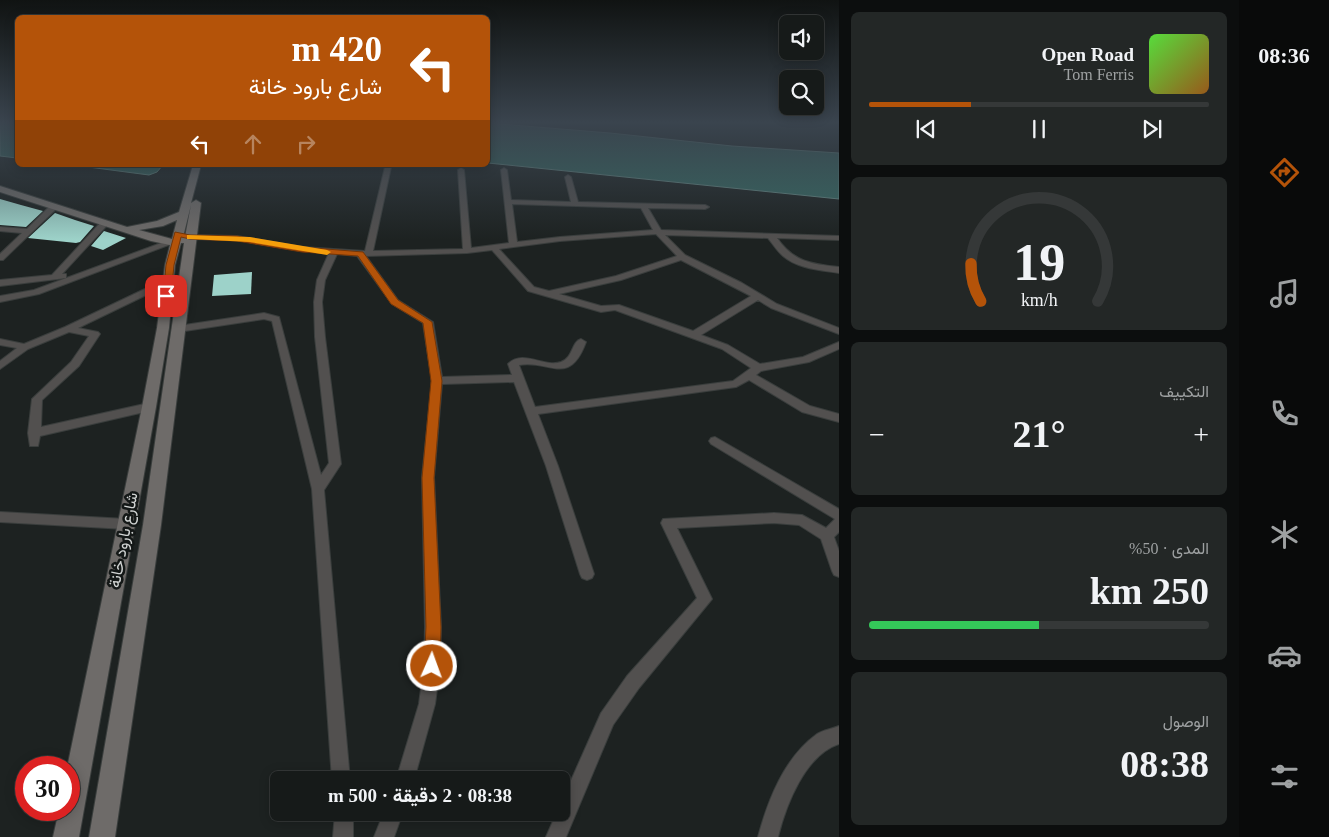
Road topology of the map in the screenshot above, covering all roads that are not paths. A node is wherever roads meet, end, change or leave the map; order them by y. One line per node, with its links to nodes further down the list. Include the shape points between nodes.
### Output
1 (200, 167): 12 (main road); 23 (main road)
2 (388, 167): 25 (street)
3 (461, 170): 22 (street)
4 (504, 170): 7 (street)
5 (568, 177): 8 (street)
6 (0, 189): 10 (main road)
7 (507, 202): 8 (street); 20 (street)
8 (575, 203): 9 (street)
9 (642, 205): 11 (street); 17 (street)
10 (55, 206): 13 (main road); 16 (street)
11 (705, 207)
12 (184, 214): 15 (main road); 23 (main road)
13 (106, 222): 15 (main road); 29 (street)
14 (0, 230): 16 (street)
15 (130, 230): 23 (main road)
16 (28, 231): 27 (street)
17 (658, 232): 18 (street); 20 (street); 26 (street)
18 (770, 235): 19 (street); 28 (street, via 785,254 812,266)
19 (839, 238)
20 (513, 245): 21 (street)
21 (494, 248): 22 (street); 32 (street, via 531,289)
22 (467, 251): 25 (street)
23 (180, 252): 24 (street, via 250,240); 30 (street); 35 (street); 36 (main road, شارع بارود خانة); 48 (main road, شارع بارود خانة)
24 (333, 253): 25 (street); 52 (street, via 321,280 318,302 335,464)
25 (364, 254): 47 (street, via 395,302 428,322)
26 (682, 257): 32 (street, via 618,278); 33 (street)
27 (0, 258)
28 (839, 270)
29 (56, 275): 30 (street); 31 (street)
30 (71, 280): 34 (street, via 36,292)
31 (0, 283)
32 (549, 294): 38 (street, via 601,310 616,307)
33 (758, 296): 37 (street, via 774,306); 38 (street)
34 (0, 299)
35 (68, 329): 42 (street); 48 (street, via 95,334 74,364 37,399 34,438)
36 (178, 329): 52 (street, via 264,316 276,320); 66 (main road, شارع بارود خانة, via 152,525)
37 (839, 331)
38 (694, 335): 44 (street, via 725,347)
39 (0, 342): 42 (street)
40 (581, 342): 46 (street, via 573,360 562,365 513,364)
41 (839, 345): 44 (street, via 805,360)
42 (25, 347): 43 (street)
43 (0, 366)
44 (758, 368): 45 (street)
45 (749, 375): 49 (street, via 736,384); 50 (street, via 806,409)
46 (518, 378): 47 (street); 49 (street)
47 (437, 381): 62 (street, via 428,478 432,666 427,704)
48 (149, 407): 56 (main road, شارع بارود خانة)
49 (532, 411): 59 (street)
50 (839, 418)
51 (715, 441): 53 (street)
52 (318, 489): 61 (street)
53 (839, 515)
54 (0, 518): 56 (street)
55 (839, 523): 57 (street)
56 (126, 524): 65 (main road, شارع بارود خانة)
57 (827, 536): 58 (street); 69 (street, via 809,523 790,518 668,523 705,599 632,682 607,720)
58 (839, 571)
59 (587, 574)
60 (839, 736): 70 (street, via 824,740 804,760 786,786)
61 (340, 771)
62 (408, 771)
63 (344, 821): 67 (street)
64 (390, 821): 68 (street)
65 (66, 837)
66 (102, 837)
67 (343, 837)
68 (384, 837)
69 (556, 837)
70 (768, 837)

